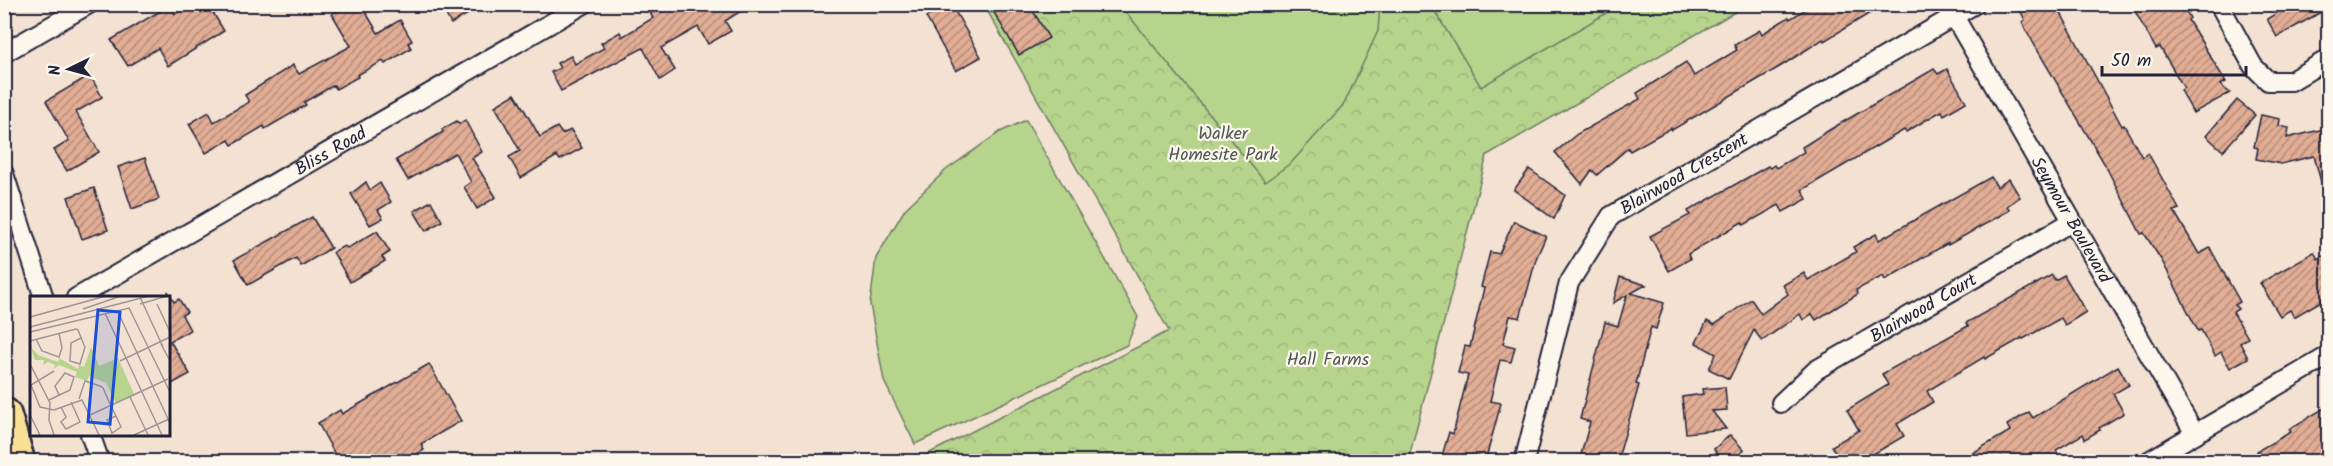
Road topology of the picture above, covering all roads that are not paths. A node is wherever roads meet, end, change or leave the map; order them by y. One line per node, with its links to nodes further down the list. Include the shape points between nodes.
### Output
1 (89, 4): 6 (street)
2 (584, 4): 11 (street, Bliss Road)
3 (1975, 4): 5 (street, Blairwood Crescent)
4 (2219, 4): 7 (street, via 2253,66 2268,81 2291,81)
5 (1951, 11): 9 (street, Seymour Boulevard); 19 (street, Blairwood Crescent, via 1611,216 1569,283)
6 (4, 53)
7 (2328, 59)
8 (4, 174): 10 (street)
9 (2071, 222): 13 (street, Blairwood Court, via 1816,370); 15 (street, Seymour Boulevard)
10 (43, 296)
11 (79, 296)
12 (2328, 356): 15 (street)
13 (1781, 403)
14 (4, 415): 17 (highway)
15 (2195, 434): 20 (street)
16 (90, 436): 18 (street)
17 (18, 462)
18 (100, 462)
19 (1524, 462)
20 (2147, 462)

